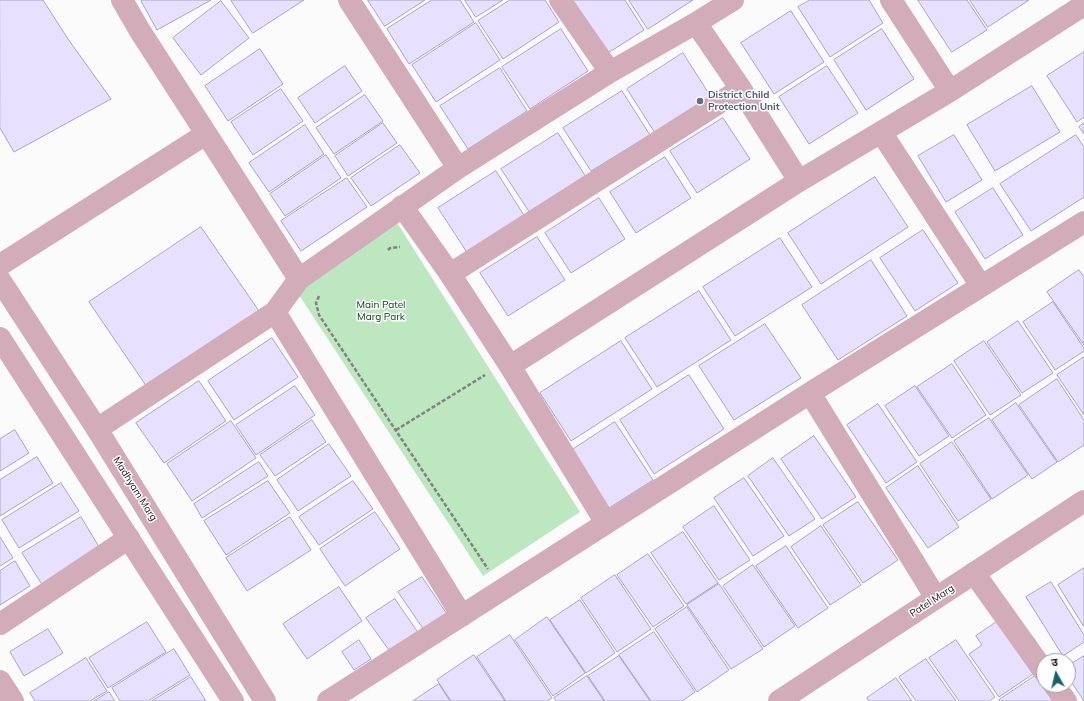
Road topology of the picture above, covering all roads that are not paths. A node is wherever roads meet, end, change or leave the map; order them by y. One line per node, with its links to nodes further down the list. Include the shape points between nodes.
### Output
1 (122, 0): 12 (street)
2 (349, 0): 13 (street)
3 (560, 0): 8 (street)
4 (733, 0): 7 (street)
5 (890, 0): 10 (street)
6 (1084, 5): 10 (street)
7 (696, 23): 8 (street); 9 (street)
8 (610, 72): 13 (street)
9 (741, 89): 14 (street); 18 (street)
10 (950, 91): 11 (street)
11 (881, 132): 14 (street); 21 (street)
12 (206, 134): 17 (street); 19 (street)
13 (458, 168): 15 (street)
14 (799, 181): 24 (street)
15 (402, 206): 18 (street); 19 (street)
16 (1084, 222): 21 (street)
17 (0, 265)
18 (450, 274): 24 (street)
19 (299, 279): 22 (street)
20 (0, 280): 26 (street, Madhyam Marg)
21 (980, 286): 25 (street)
22 (275, 312): 26 (street); 32 (street)
23 (0, 338): 29 (street)
24 (510, 366): 28 (street)
25 (810, 393): 28 (street); 31 (street)
26 (98, 429): 38 (street, Madhyam Marg)
27 (1084, 501): 30 (street, Patel Marg)
28 (606, 523): 32 (street)
29 (128, 538): 33 (street); 37 (street)
30 (974, 573): 31 (street, Patel Marg); 34 (street)
31 (936, 598): 40 (street, Patel Marg)
32 (462, 616): 39 (street)
33 (0, 624)
34 (1036, 660)
35 (0, 681): 36 (street)
36 (13, 701)
37 (233, 701)
38 (265, 701)
39 (328, 701)
40 (779, 701)

